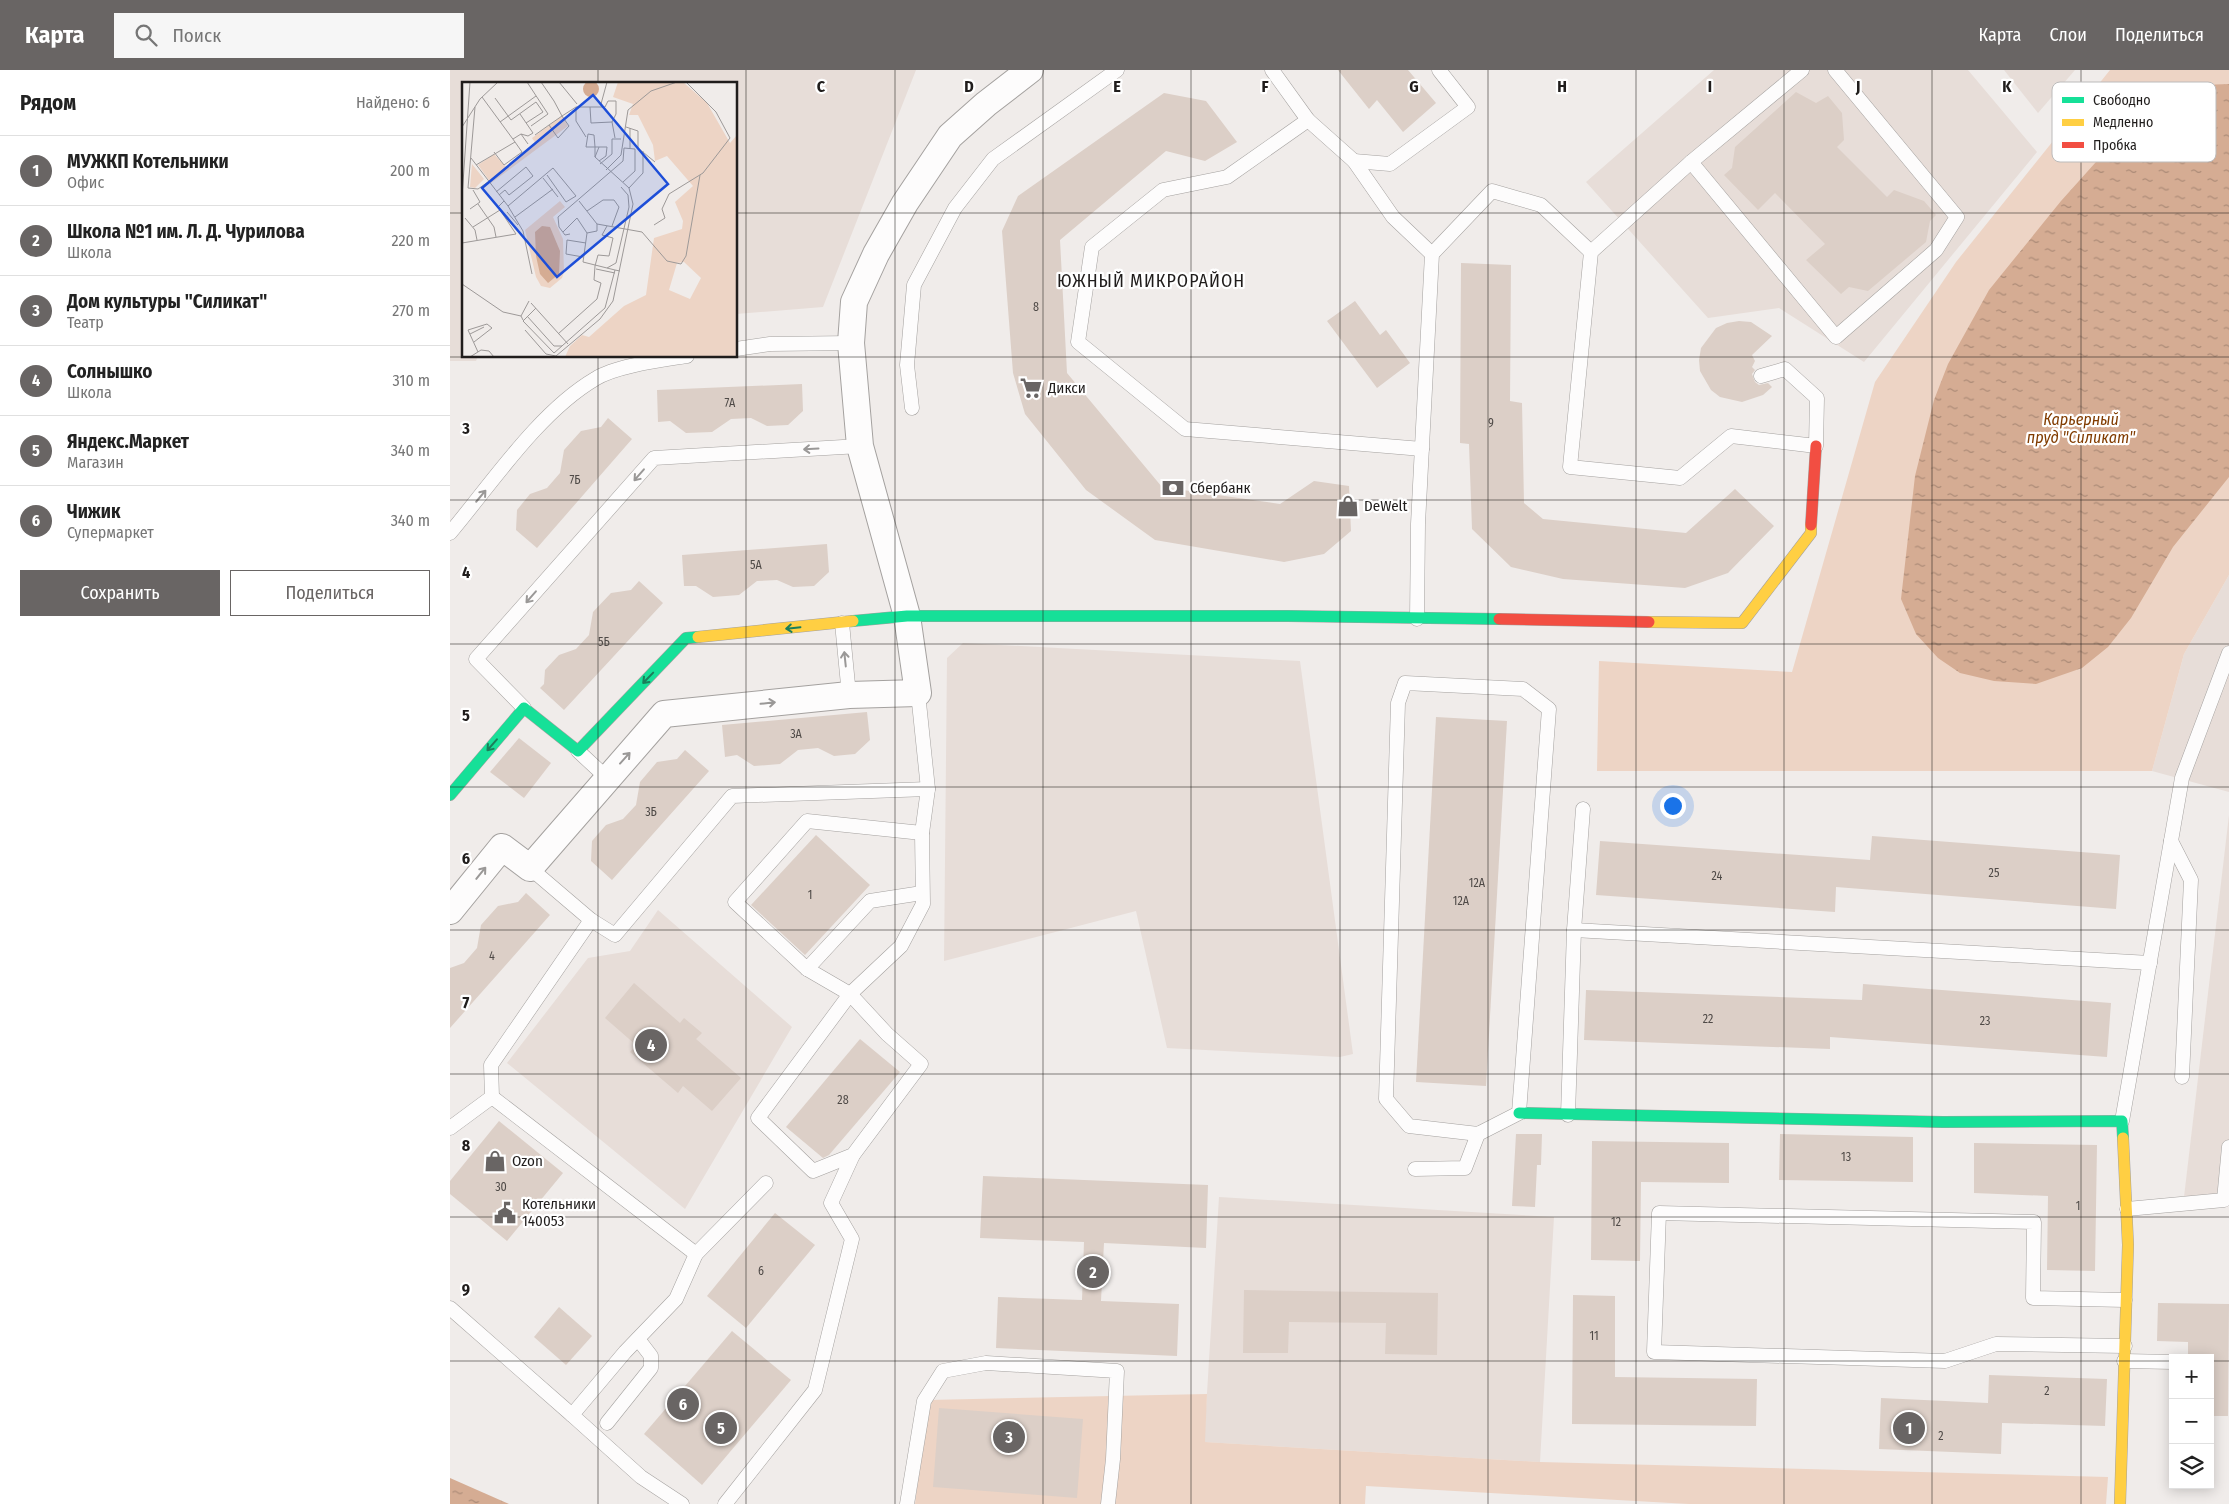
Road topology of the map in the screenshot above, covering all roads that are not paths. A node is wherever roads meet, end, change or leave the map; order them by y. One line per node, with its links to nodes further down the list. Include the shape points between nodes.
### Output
1 (1030, 70): 12 (street, via 950,136 934,158 876,254 854,302)
2 (1117, 70): 16 (lane, via 994,159 955,208 914,285 907,365)
3 (1272, 70): 7 (lane)
4 (1439, 70): 8 (lane, via 1468,107 1390,164)
5 (1802, 70): 9 (lane)
6 (1835, 70): 9 (lane, via 1957,217 1936,250 1836,337)
7 (1308, 120): 8 (lane); 19 (lane, via 1227,177 1163,190 1092,246 1078,342 1185,429)
8 (1354, 161): 11 (lane, via 1393,218)
9 (1691, 162): 10 (lane)
10 (1591, 252): 11 (lane, via 1542,204 1492,191); 18 (lane, via 1570,467 1680,478 1731,436)
11 (1432, 254): 19 (lane)
12 (851, 343): 13 (lane, via 770,344); 17 (street)
13 (738, 349)
14 (674, 358): 20 (lane, one-way to 14, via 550,412 596,378 647,362)
15 (1761, 376): 18 (lane, via 1785,369 1817,398)
16 (912, 408)
17 (860, 446): 21 (street); 27 (lane, one-way to 27, via 654,458 476,659)
18 (1816, 446): 22 (street, via 1812,533 1742,623)
19 (1422, 449): 22 (lane)
20 (450, 533)
21 (907, 616): 22 (street); 23 (street); 25 (street)
22 (1417, 619)
23 (842, 623): 26 (lane, one-way to 23); 28 (street, one-way to 28, via 686,638)
24 (2229, 653): 34 (lane, via 2182,778)
25 (918, 693): 26 (street); 30 (lane)
26 (849, 695): 29 (street, one-way to 26, via 664,714)
27 (524, 708): 28 (street); 31 (street, one-way to 31)
28 (578, 751): 29 (lane)
29 (607, 778): 35 (street)
30 (928, 789): 33 (lane); 38 (lane, via 732,796 615,935)
31 (450, 795)
32 (1583, 809): 39 (lane)
33 (922, 833): 36 (lane); 41 (lane, via 807,821 735,902)
34 (2171, 841): 40 (lane); 43 (lane, via 2191,880)
35 (530, 868): 37 (street, one-way to 35, via 502,847); 38 (lane)
36 (922, 893): 41 (lane, via 870,901); 42 (lane, via 923,904 901,946)
37 (450, 911)
38 (591, 920): 44 (lane, via 491,1066)
39 (1574, 930): 40 (lane); 46 (lane)
40 (2150, 963): 47 (lane)
41 (807, 969): 42 (lane)
42 (850, 994): 51 (lane, via 887,1034 922,1064); 51 (lane, via 758,1118 813,1171)
43 (2182, 1077)
44 (492, 1097): 48 (lane); 55 (lane)
45 (1519, 1113): 46 (street); 49 (lane); 49 (lane, via 1549,710 1523,689 1405,683 1398,703 1386,1099 1409,1126)
46 (1568, 1115): 47 (street, via 1943,1122)
47 (2122, 1121): 54 (street)
48 (450, 1128)
49 (1478, 1134): 52 (lane, via 1465,1168)
50 (2229, 1150): 54 (lane, via 2224,1200)
51 (853, 1155): 65 (lane, via 831,1203 852,1239 815,1390)
52 (1415, 1169)
53 (766, 1182): 55 (lane)
54 (2127, 1209): 56 (street)
55 (696, 1254): 58 (lane, via 676,1299)
56 (2125, 1300): 59 (street); 59 (lane, via 2033,1298 2034,1222 1659,1213 1654,1352 1945,1361 1996,1344)
57 (450, 1308): 62 (lane)
58 (638, 1338): 62 (lane); 63 (lane, via 651,1356 651,1368)
59 (2125, 1346): 60 (street)
60 (2124, 1360): 61 (lane); 68 (street)
61 (2169, 1362)
62 (572, 1415): 64 (lane, via 641,1477)
63 (607, 1423)
64 (682, 1504)
65 (725, 1504)
66 (907, 1504): 67 (lane, via 924,1401 943,1371 986,1363 1116,1371)
67 (1108, 1504)
68 (2120, 1504)

